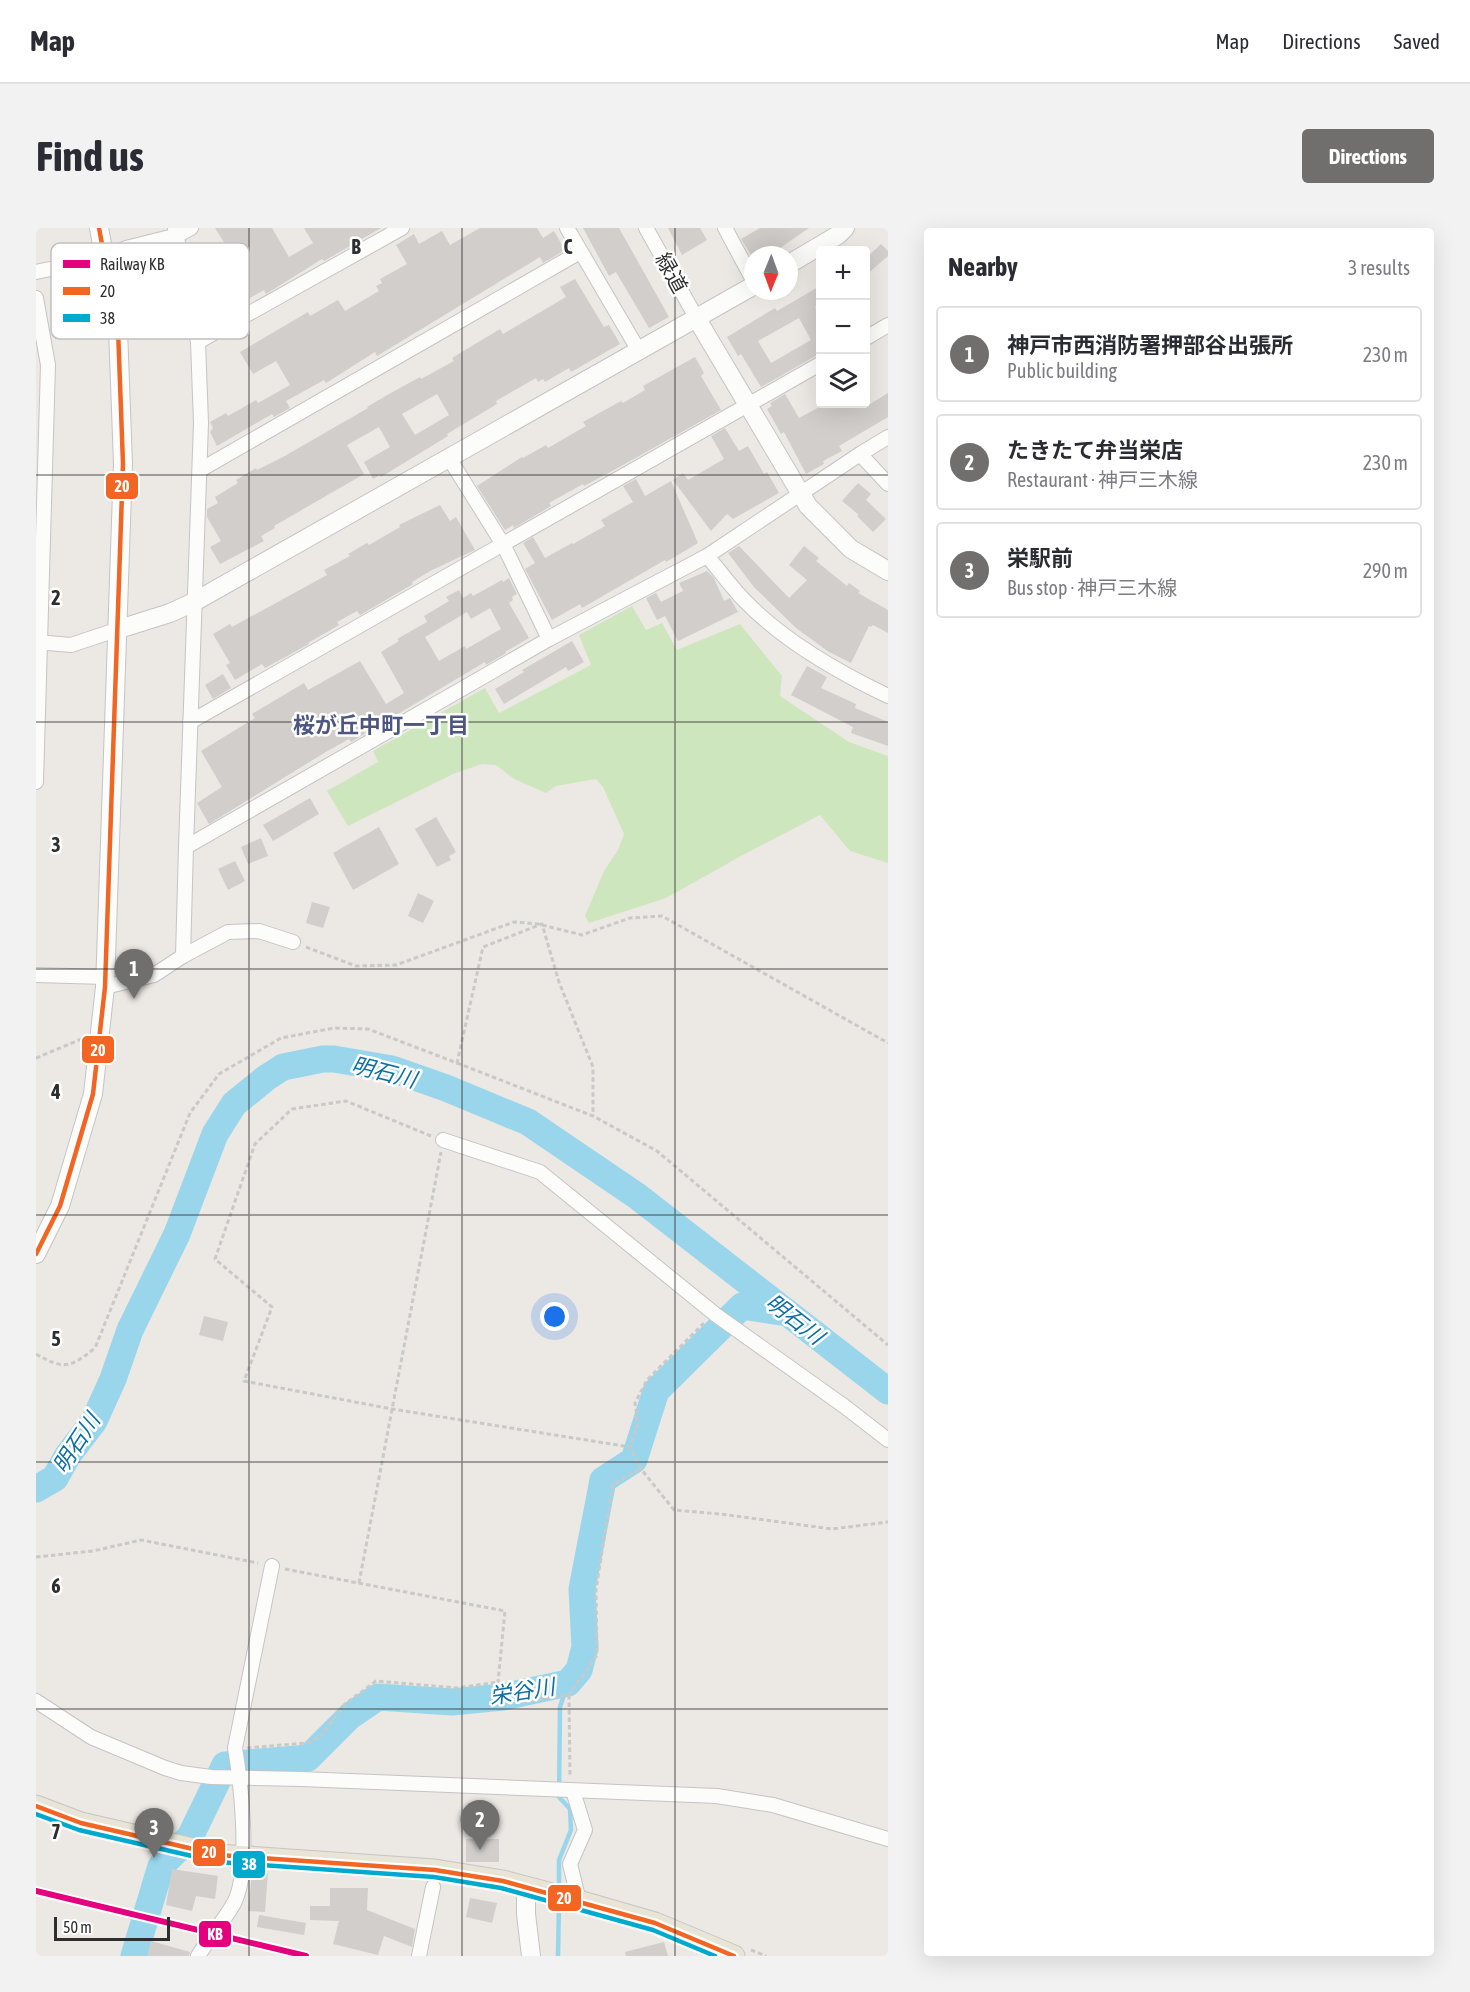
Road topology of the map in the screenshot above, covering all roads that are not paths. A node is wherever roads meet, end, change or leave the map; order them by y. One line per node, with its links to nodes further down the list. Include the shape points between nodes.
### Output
1 (99, 228): 9 (street)
2 (191, 228): 8 (street)
3 (402, 228): 18 (street)
4 (567, 228): 11 (street)
5 (646, 228): 19 (street, 緑道)
6 (725, 228): 13 (street)
7 (845, 228): 12 (street)
8 (176, 232): 10 (street)
9 (102, 243)
10 (144, 243)
11 (580, 252): 26 (street); 34 (street)
12 (798, 259)
13 (744, 263)
14 (51, 269): 15 (street)
15 (36, 272)
16 (744, 291): 19 (street)
17 (36, 298): 28 (street)
18 (249, 314)
19 (697, 319): 26 (street); 29 (street)
20 (888, 325): 21 (street)
21 (870, 336)
22 (118, 339): 42 (street, via 123,464)
23 (197, 339): 25 (street)
24 (203, 339): 25 (street)
25 (198, 342): 34 (street)
26 (639, 351): 32 (street)
27 (816, 366): 29 (street)
28 (42, 368): 33 (street)
29 (749, 406): 36 (street); 37 (street)
30 (888, 437): 31 (street)
31 (860, 454): 35 (street); 36 (street)
32 (449, 458): 37 (street); 41 (street)
33 (41, 462): 40 (street)
34 (200, 470): 41 (street)
35 (888, 484)
36 (801, 493): 38 (street); 39 (street, via 808,506 851,549)
37 (504, 546): 43 (street); 47 (street)
38 (707, 556): 43 (street); 45 (street, via 746,602 800,647)
39 (888, 572)
40 (39, 583): 44 (street)
41 (194, 602): 42 (street); 47 (street)
42 (116, 630): 44 (street, via 71,645); 53 (street)
43 (549, 639): 49 (street)
44 (38, 642): 46 (street)
45 (888, 696)
46 (37, 700): 48 (street)
47 (190, 722): 49 (street)
48 (36, 782)
49 (186, 847): 51 (street)
50 (293, 942): 51 (street, via 259,931 228,932)
51 (183, 956): 53 (street, via 154,975)
52 (36, 975): 53 (street)
53 (105, 982): 55 (street, via 93,1094 60,1206)
54 (444, 1140): 56 (street, via 540,1172 714,1313)
55 (36, 1254)
56 (888, 1440)
57 (272, 1566): 59 (street)
58 (36, 1701): 59 (street, via 91,1737 165,1768 211,1778)
59 (236, 1766): 60 (street); 63 (street)
60 (569, 1791): 62 (street, via 717,1796 772,1805); 66 (street, via 585,1830 570,1864)
61 (36, 1806): 63 (main road, via 81,1823)
62 (888, 1839)
63 (243, 1857): 65 (main road, via 435,1870); 67 (street, via 235,1901)
64 (433, 1887): 68 (street)
65 (526, 1888): 66 (main road); 69 (street)
66 (567, 1898): 70 (main road, via 655,1923)
67 (198, 1956)
68 (419, 1956)
69 (531, 1956)
70 (734, 1956)

